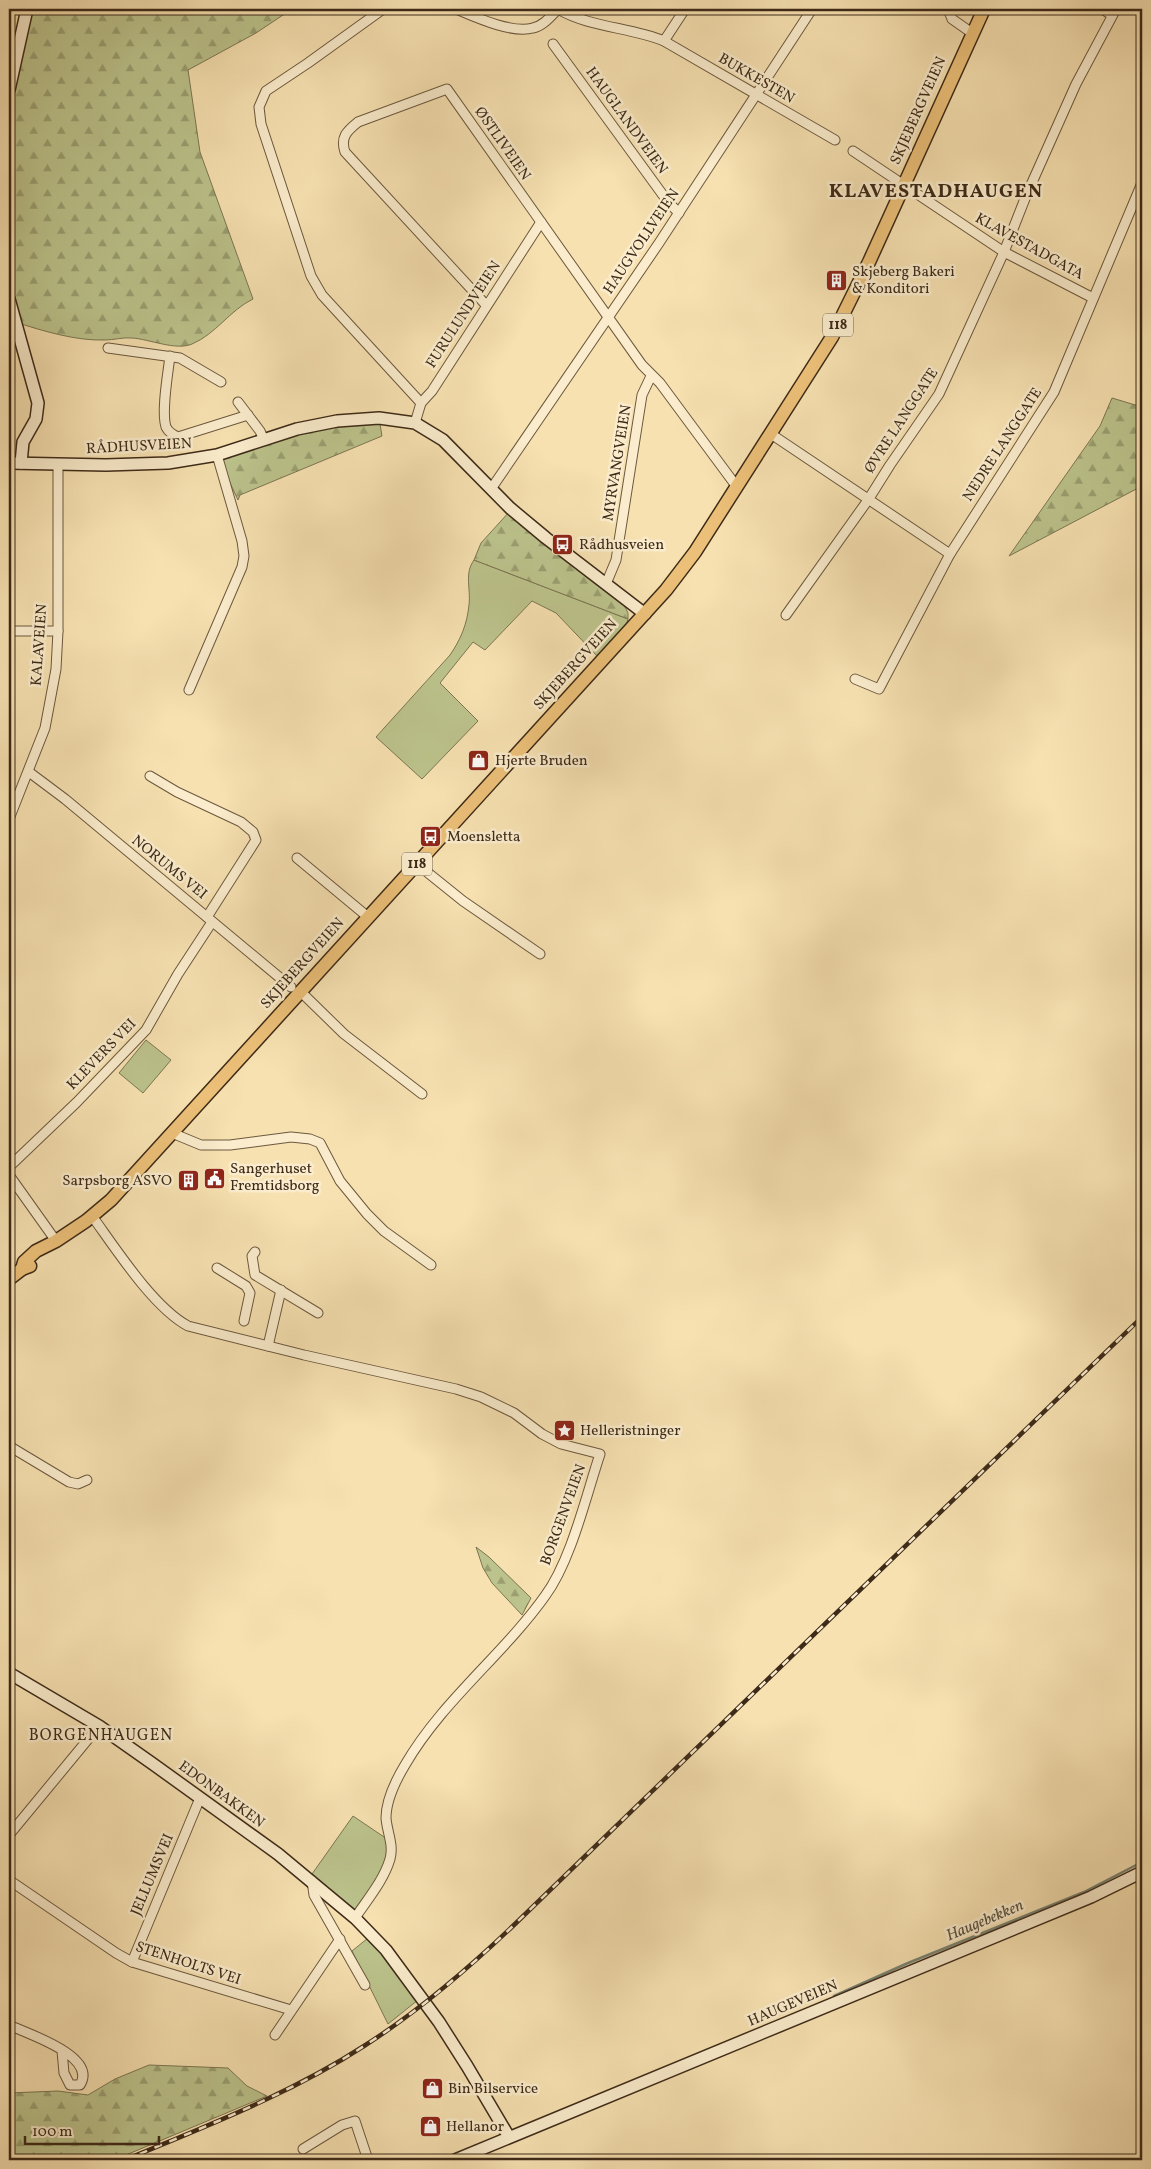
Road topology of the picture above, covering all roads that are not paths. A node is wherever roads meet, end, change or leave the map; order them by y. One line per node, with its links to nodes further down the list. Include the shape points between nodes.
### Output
1 (27, 9): 14 (street)
2 (383, 9): 32 (street, via 266,91 259,114 311,276 322,295)
3 (456, 9): 4 (street, via 520,30 545,22)
4 (558, 9): 12 (street, BUKKESTEN, via 572,17)
5 (685, 9): 12 (street)
6 (812, 9): 15 (street, HAUGVOLLVEIEN)
7 (948, 9): 11 (street, via 952,19)
8 (984, 9): 11 (main road, SKJEBERGVEIEN / 118)
9 (1102, 9): 10 (street)
10 (1114, 12): 22 (street, ØVRE LANGGATE, via 1076,84)
11 (972, 33): 19 (main road, SKJEBERGVEIEN / 118)
12 (664, 41): 15 (street, BUKKESTEN)
13 (553, 44): 20 (street, HAUGLANDVEIEN)
14 (9, 90)
15 (755, 94): 16 (street, BUKKESTEN); 20 (street, HAUGVOLLVEIEN)
16 (835, 140)
17 (853, 152): 19 (street, KLAVESTADGATA)
18 (1142, 183): 23 (street, NEDRE LANGGATE)
19 (904, 184): 22 (street, KLAVESTADGATA); 35 (main road, SKJEBERGVEIEN / 118, via 836,329)
20 (679, 213): 26 (street, HAUGVOLLVEIEN)
21 (541, 222): 25 (street, FURULUNDVEIEN); 25 (street, ØSTLIVEIEN, via 447,89 366,119 347,131 343,145 351,159); 26 (street, ØSTLIVEIEN)
22 (1004, 252): 23 (street, KLAVESTADGATA); 43 (street, ØVRE LANGGATE, via 939,394)
23 (1093, 298): 44 (street, NEDRE LANGGATE, via 1054,392)
24 (9, 299): 39 (street, via 38,403 36,419 23,442)
25 (486, 305): 32 (street, FURULUNDVEIEN, via 432,391)
26 (608, 316): 29 (street, ØSTLIVEIEN); 42 (street, HAUGVOLLVEIEN)
27 (108, 348): 28 (street)
28 (170, 356): 30 (street, via 185,360); 33 (street, via 165,416 167,428 174,435 178,437)
29 (651, 376): 41 (street, ØSTLIVEIEN, via 660,383); 45 (street, MYRVANGVEIEN, via 642,395 616,560)
30 (221, 382)
31 (238, 402): 33 (street)
32 (420, 403): 34 (street, FURULUNDVEIEN)
33 (248, 415): 36 (street)
34 (416, 423): 36 (street, RÅDHUSVEIEN, via 379,418 337,421); 42 (street, RÅDHUSVEIEN, via 443,440)
35 (771, 434): 41 (main road, SKJEBERGVEIEN / 118); 43 (street)
36 (264, 440): 37 (street, RÅDHUSVEIEN)
37 (217, 455): 40 (street, RÅDHUSVEIEN, via 168,463); 51 (street, via 244,556)
38 (9, 463): 39 (street, RÅDHUSVEIEN)
39 (21, 463): 40 (street, RÅDHUSVEIEN)
40 (58, 465): 48 (street, KALAVEIEN)
41 (736, 487): 46 (main road, SKJEBERGVEIEN / 118, via 695,552)
42 (491, 489): 45 (street, RÅDHUSVEIEN, via 546,538)
43 (868, 500): 44 (street); 47 (street, ØVRE LANGGATE)
44 (950, 554): 50 (street, NEDRE LANGGATE, via 878,689)
45 (606, 584): 46 (street, RÅDHUSVEIEN)
46 (645, 614): 56 (main road, SKJEBERGVEIEN / 118)
47 (786, 615)
48 (58, 630): 49 (street); 52 (street, KALAVEIEN, via 49,712)
49 (9, 632)
50 (854, 679)
51 (189, 690)
52 (29, 772): 54 (street, KALAVEIEN); 58 (street, NORUMS VEI)
53 (150, 776): 58 (street, KLEVERS VEI, via 241,822 253,832 256,840 233,873)
54 (9, 819)
55 (298, 858): 57 (street)
56 (417, 864): 57 (main road, SKJEBERGVEIEN / 118); 59 (street, via 463,901)
57 (368, 917): 60 (main road, SKJEBERGVEIEN / 118)
58 (210, 920): 60 (street, NORUMS VEI); 63 (street, KLEVERS VEI, via 146,1030)
59 (540, 954)
60 (296, 990): 61 (street, NORUMS VEI, via 344,1034); 62 (main road, SKJEBERGVEIEN / 118)
61 (422, 1094)
62 (172, 1133): 65 (main road, SKJEBERGVEIEN / 118, via 111,1200); 68 (street, via 201,1145 230,1145 292,1137 320,1143 340,1181 367,1214 384,1231)
63 (9, 1166)
64 (9, 1175): 66 (street)
65 (92, 1216): 66 (main road, SKJEBERGVEIEN / 118); 74 (street, BORGENVEIEN, via 135,1274 181,1322)
66 (55, 1242): 70 (main road, SKJEBERGVEIEN / 118, via 41,1258)
67 (255, 1252): 71 (street, via 252,1256 255,1275)
68 (430, 1265)
69 (217, 1268): 73 (street, via 246,1286 250,1293)
70 (9, 1278)
71 (281, 1290): 72 (street); 74 (street)
72 (318, 1313)
73 (244, 1321)
74 (268, 1346): 84 (street, BORGENVEIEN, via 482,1397 514,1413 561,1444 600,1454 570,1544 546,1595 424,1734 397,1779 387,1806 389,1861)
75 (9, 1446): 76 (street, via 69,1482 78,1484)
76 (87, 1480)
77 (9, 1673): 78 (street, EDONBAKKEN)
78 (99, 1726): 79 (street, EDONBAKKEN); 80 (street)
79 (200, 1798): 83 (street, EDONBAKKEN); 86 (street, JELLUMSVEI)
80 (9, 1835)
81 (1142, 1872): 92 (street, HAUGEVEIEN, via 1091,1897)
82 (9, 1880): 86 (street, STENHOLTS VEI)
83 (312, 1881): 84 (street, EDONBAKKEN); 85 (street, via 314,1895)
84 (355, 1918): 92 (street, EDONBAKKEN, via 386,1950 439,2022)
85 (340, 1939): 87 (street); 88 (street)
86 (132, 1962): 88 (street, STENHOLTS VEI)
87 (365, 1985)
88 (291, 2010): 90 (street)
89 (9, 2025): 91 (street)
90 (274, 2035)
91 (62, 2051)
92 (508, 2137): 95 (street, HAUGEVEIEN)
93 (303, 2149): 94 (street, via 342,2125 355,2121)
94 (368, 2160)
95 (454, 2160)

